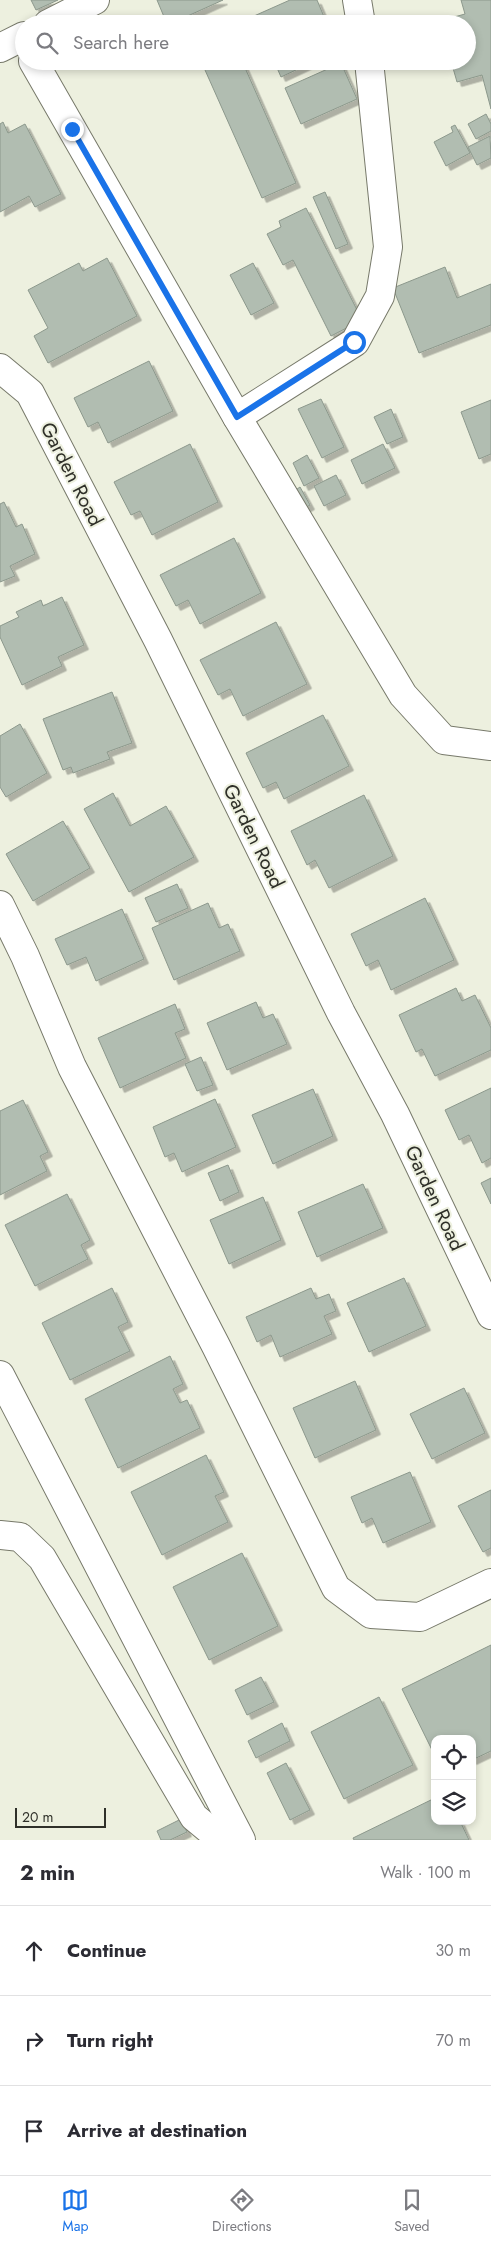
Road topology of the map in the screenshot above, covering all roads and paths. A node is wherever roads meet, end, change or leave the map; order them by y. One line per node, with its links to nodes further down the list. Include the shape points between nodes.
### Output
1 (95, 0): 3 (street)
2 (356, 0): 4 (street)
3 (66, 15)
4 (359, 15)
5 (34, 70): 8 (street)
6 (370, 70): 8 (street, via 388,247 380,296 354,342)
7 (0, 368): 11 (street, Garden Road, via 30,393 53,437 158,640 341,1013 395,1114)
8 (237, 417): 9 (street, via 403,695 444,740)
9 (491, 746)
10 (0, 905): 14 (street, via 72,1067 336,1588 371,1614 420,1617)
11 (491, 1315)
12 (0, 1375): 16 (street)
13 (0, 1535): 15 (street, via 20,1537 42,1558 194,1817 217,1836)
14 (491, 1582)
15 (229, 1840)
16 (241, 1840)

